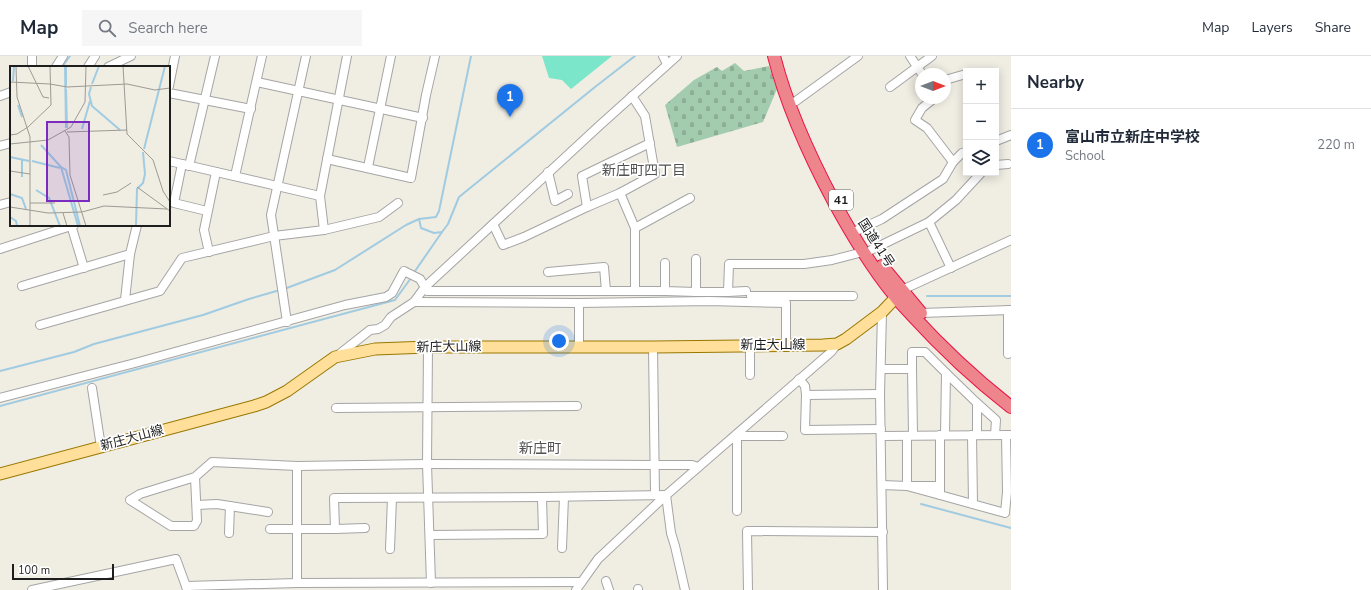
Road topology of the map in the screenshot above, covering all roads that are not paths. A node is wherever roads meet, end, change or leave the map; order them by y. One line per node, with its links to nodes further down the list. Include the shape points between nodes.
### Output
1 (63, 56): 18 (street)
2 (95, 56): 19 (street)
3 (131, 56): 20 (street)
4 (175, 56): 24 (street)
5 (215, 56): 34 (street)
6 (262, 56): 25 (street)
7 (306, 56): 27 (street)
8 (347, 56): 32 (street)
9 (391, 56): 36 (street)
10 (435, 56): 38 (street)
11 (677, 56): 17 (street)
12 (774, 56): 33 (highway, 国道41号 / 41)
13 (782, 56): 33 (highway, 国道41号 / 41)
14 (858, 56): 33 (street, via 834,73 826,73)
15 (910, 56): 21 (street)
16 (932, 56): 21 (street)
17 (665, 60): 31 (street)
18 (57, 66)
19 (89, 66)
20 (110, 66)
21 (917, 67): 26 (street)
22 (963, 75): 23 (street)
23 (951, 78)
24 (170, 81)
25 (257, 82): 27 (street); 37 (street)
26 (890, 87)
27 (299, 91): 32 (street); 56 (street)
28 (10, 92): 30 (street)
29 (170, 93): 34 (street)
30 (0, 96)
31 (632, 96): 42 (street, via 645,116); 53 (street)
32 (338, 99): 36 (street); 45 (street)
33 (791, 100): 73 (highway, 国道41号 / 41); 77 (highway, 国道41号 / 41, via 810,157 848,227)
34 (205, 101): 37 (street); 49 (street)
35 (927, 104): 47 (street, via 915,120 927,128)
36 (381, 108): 38 (street); 51 (street)
37 (251, 109): 54 (street)
38 (423, 118): 51 (street, via 411,178)
39 (1011, 135): 40 (street)
40 (998, 140)
41 (10, 143): 43 (street)
42 (650, 143): 57 (street, via 655,174); 64 (street, via 582,176)
43 (0, 146)
44 (963, 153): 47 (street)
45 (327, 159): 51 (street); 59 (street)
46 (170, 161): 49 (street)
47 (953, 162): 73 (street, via 943,179 882,219)
48 (1008, 164): 50 (street)
49 (185, 165): 52 (street); 65 (street, via 174,203)
50 (999, 165)
51 (368, 167)
52 (216, 172): 54 (street); 65 (street)
53 (548, 172): 58 (street, via 555,200); 67 (street)
54 (235, 176): 56 (street)
55 (978, 176): 66 (street, via 956,200)
56 (278, 186): 59 (street); 74 (street, via 271,215)
57 (620, 193): 64 (street); 71 (street)
58 (568, 194)
59 (320, 196): 72 (street)
60 (690, 198): 71 (street)
61 (10, 202): 63 (street)
62 (398, 203): 72 (street, via 380,217)
63 (0, 205)
64 (587, 207): 67 (street, via 503,245)
65 (207, 211): 78 (street, via 204,230)
66 (929, 222): 77 (street); 83 (street)
67 (493, 224): 86 (street)
68 (69, 226): 76 (street)
69 (72, 226): 82 (street)
70 (137, 226): 79 (street)
71 (635, 228): 88 (street)
72 (324, 230): 74 (street)
73 (858, 230): 77 (highway, 国道41号 / 41)
74 (274, 236): 78 (street); 102 (street)
75 (1011, 240): 83 (street)
76 (0, 248)
77 (867, 251): 91 (street, via 804,264 729,264); 92 (highway, 国道41号 / 41)
78 (209, 252): 95 (street, via 182,258 160,291)
79 (130, 254): 82 (street); 95 (street)
80 (696, 259): 90 (street)
81 (665, 263): 89 (street)
82 (84, 268): 85 (street)
83 (951, 268): 92 (street)
84 (548, 272): 87 (street, via 604,267)
85 (22, 286)
86 (425, 287): 87 (street, via 427,291); 96 (street); 102 (street, via 420,280 404,271 392,293 386,297 345,305)
87 (606, 291): 88 (street)
88 (635, 291): 89 (street)
89 (665, 291): 90 (street)
90 (696, 292): 91 (street)
91 (728, 292): 93 (street)
92 (898, 294): 100 (main road, 新庄大山線); 101 (highway, 国道41号 / 41); 104 (highway, 国道41号 / 41)
93 (793, 296): 94 (street); 98 (street)
94 (853, 296)
95 (125, 300): 103 (street)
96 (414, 302): 97 (street); 112 (street, via 391,316 386,325 370,330)
97 (579, 303): 98 (street); 109 (street)
98 (786, 303): 107 (street)
99 (1010, 310): 101 (street); 111 (street)
100 (882, 312): 105 (main road, 新庄大山線); 113 (street)
101 (921, 313): 104 (highway, 国道41号 / 41)
102 (287, 322): 121 (street)
103 (40, 325)
104 (929, 328): 122 (highway, 国道41号 / 41); 125 (highway, 国道41号 / 41, via 956,361)
105 (837, 344): 107 (main road, 新庄大山線); 117 (street)
106 (750, 345): 107 (main road, 新庄大山線); 110 (main road, 新庄大山線); 116 (street)
107 (786, 345)
108 (428, 346): 109 (main road, 新庄大山線); 112 (main road, 新庄大山線, via 375,349); 127 (street)
109 (578, 347): 110 (main road, 新庄大山線)
110 (653, 347): 138 (street)
111 (1008, 354)
112 (335, 357): 136 (main road, 新庄大山線, via 287,391 260,404)
113 (881, 369): 114 (street); 119 (street)
114 (912, 369): 115 (street, via 912,352 925,352); 134 (street)
115 (946, 373): 123 (street); 130 (street)
116 (750, 375)
117 (799, 379): 120 (street, via 805,386); 129 (street)
118 (92, 388): 136 (street)
119 (880, 394): 120 (street); 128 (street)
120 (806, 395): 128 (street, via 805,430)
121 (0, 398)
122 (1011, 399)
123 (978, 403): 131 (street); 132 (street, via 996,420)
124 (577, 406): 127 (street)
125 (1011, 407)
126 (336, 408): 127 (street)
127 (428, 408): 137 (street)
128 (881, 433): 134 (street); 143 (street)
129 (737, 434): 133 (street); 140 (street); 156 (street)
130 (943, 435): 131 (street); 134 (street); 145 (street)
131 (975, 435): 132 (street); 153 (street)
132 (995, 435): 135 (street)
133 (783, 436)
134 (910, 436): 144 (street)
135 (1008, 436): 153 (street, via 1005,513)
136 (102, 447): 141 (main road, 新庄大山線)
137 (427, 464): 138 (street); 139 (street); 151 (street)
138 (655, 465): 140 (street); 148 (street)
139 (297, 466): 142 (street, via 212,462); 160 (street)
140 (698, 467): 146 (street)
141 (0, 474)
142 (195, 477): 154 (street); 154 (street, via 140,494 130,500 171,526 194,526 197,521)
143 (882, 485): 144 (street); 162 (street)
144 (907, 486): 145 (street); 147 (street)
145 (940, 486): 147 (street)
146 (666, 495): 148 (street); 168 (street, via 598,559); 177 (street, via 671,533)
147 (940, 495): 153 (street)
148 (655, 496): 149 (street)
149 (564, 497): 152 (street); 165 (street)
150 (392, 498): 151 (street); 161 (street, via 334,498); 166 (street)
151 (428, 498): 152 (street); 164 (street)
152 (542, 498): 164 (street, via 543,534)
153 (973, 504)
154 (196, 505): 155 (street)
155 (230, 506): 157 (street); 163 (street)
156 (737, 511)
157 (268, 512)
158 (365, 528): 161 (street)
159 (270, 529): 160 (street)
160 (297, 529): 161 (street); 169 (street)
161 (335, 529)
162 (882, 532): 178 (street, via 747,531); 179 (street)
163 (229, 533)
164 (430, 535): 170 (street)
165 (562, 548)
166 (390, 549)
167 (606, 581): 176 (street)
168 (581, 582): 172 (street); 175 (street)
169 (297, 583): 171 (street); 173 (street)
170 (431, 583): 171 (street); 172 (street)
171 (393, 586)
172 (489, 586)
173 (186, 588): 174 (street, via 176,559)
174 (32, 590)
175 (576, 590)
176 (609, 590)
177 (684, 590)
178 (748, 590)
179 (883, 590)

